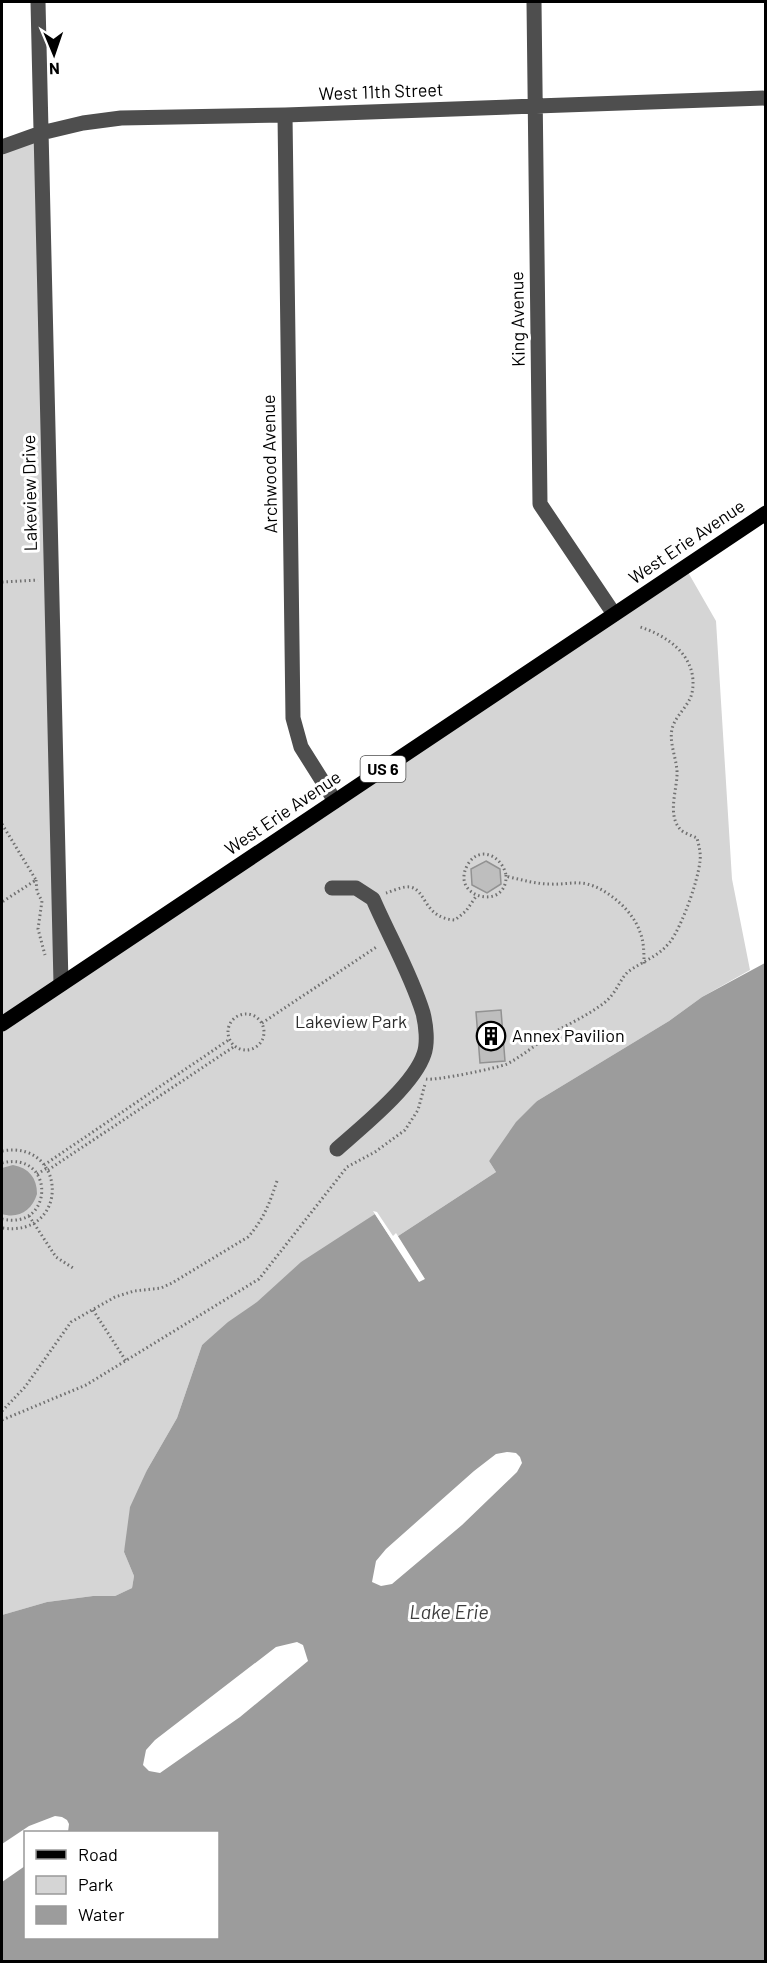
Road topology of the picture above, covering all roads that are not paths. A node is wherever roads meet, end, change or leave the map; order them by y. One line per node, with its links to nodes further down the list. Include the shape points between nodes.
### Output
1 (38, 2): 6 (street, Lakeview Drive)
2 (534, 2): 4 (street, King Avenue)
3 (765, 98): 4 (street, West 11th Street)
4 (535, 105): 5 (street, West 11th Street); 9 (street, King Avenue, via 540,504)
5 (285, 115): 6 (street, West 11th Street, via 121,118); 10 (street, Archwood Avenue, via 293,718 301,747)
6 (41, 133): 7 (street, West 11th Street); 12 (street, Lakeview Drive)
7 (2, 147)
8 (764, 517): 9 (main road, West Erie Avenue / US 6)
9 (614, 614): 10 (main road, West Erie Avenue / US 6)
10 (335, 801): 12 (main road, West Erie Avenue / US 6)
11 (332, 888): 14 (street, via 356,888 373,899 423,1015 427,1041 421,1075)
12 (62, 984): 13 (main road, West Erie Avenue / US 6)
13 (2, 1024)
14 (337, 1149)

